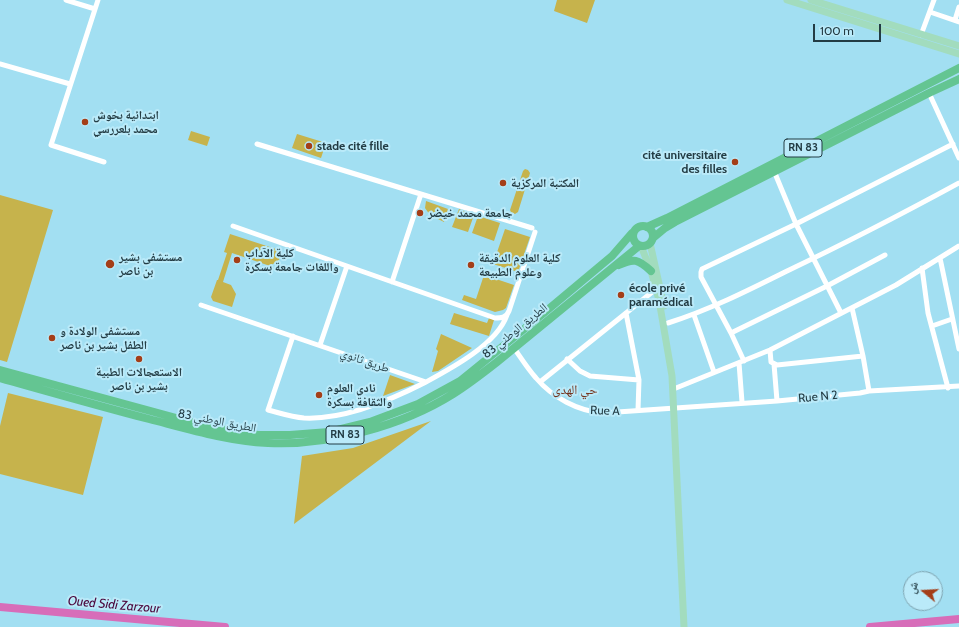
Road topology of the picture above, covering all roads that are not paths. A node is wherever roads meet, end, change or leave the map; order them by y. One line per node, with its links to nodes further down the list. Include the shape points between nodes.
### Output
1 (66, 0): 7 (street)
2 (98, 0): 7 (street)
3 (787, 0): 12 (main road)
4 (811, 0): 10 (main road)
5 (934, 0): 8 (street)
6 (959, 8): 9 (street)
7 (95, 9): 16 (street)
8 (930, 12): 9 (street); 10 (street)
9 (957, 21)
10 (921, 35): 11 (main road)
11 (959, 46)
12 (959, 54)
13 (0, 64): 16 (street)
14 (959, 68): 27 (highway, RN 83)
15 (959, 79): 17 (highway, RN 83)
16 (70, 84): 21 (street, via 51,145)
17 (929, 93): 19 (street); 22 (highway, RN 83)
18 (258, 144): 24 (street)
19 (953, 144): 20 (street); 25 (street)
20 (959, 158)
21 (104, 162)
22 (774, 171): 25 (street); 29 (highway, RN 83, via 675,222)
23 (959, 183): 34 (street)
24 (421, 194): 39 (street); 47 (street, via 534,230)
25 (796, 224): 34 (street); 43 (street, via 702,269 701,275)
26 (233, 226): 35 (street)
27 (647, 227): 28 (highway, via 639,226); 29 (highway, via 652,232)
28 (632, 233): 30 (highway, via 633,240); 62 (highway, الطريق الوطني 83 / RN 83, via 612,256 460,381 418,404 370,422 329,432 258,435 213,428)
29 (652, 241): 30 (highway, via 646,246); 50 (main road)
30 (640, 246): 36 (highway, الطريق الوطني 83 / RN 83); 38 (main road)
31 (959, 246): 33 (street)
32 (886, 254): 40 (street)
33 (940, 258): 37 (street); 49 (street)
34 (813, 259): 40 (street); 43 (street)
35 (347, 266): 39 (street); 54 (street)
36 (614, 267): 38 (highway, via 635,260); 55 (highway, الطريق الوطني 83 / RN 83)
37 (922, 268): 44 (street); 51 (street)
38 (650, 271): 41 (main road)
39 (392, 282): 47 (street, via 495,318)
40 (827, 286): 46 (street); 52 (street)
41 (656, 289): 45 (street); 74 (main road, via 669,351)
42 (201, 304): 53 (street, طريق ثانوي)
43 (716, 305): 48 (street); 52 (street)
44 (852, 308): 46 (street); 58 (street)
45 (626, 313): 59 (street); 65 (street)
46 (841, 313): 57 (street)
47 (508, 315): 66 (street, via 494,337 450,370)
48 (694, 315): 50 (street); 63 (street)
49 (952, 319): 51 (street); 56 (street)
50 (668, 323): 69 (main road)
51 (932, 326): 70 (street)
52 (731, 333): 60 (street)
53 (293, 336): 54 (street, طريق ثانوي); 66 (street, via 268,410 296,417 327,417 362,409)
54 (320, 345): 66 (street, طريق ثانوي)
55 (514, 348): 64 (highway, الطريق الوطني 83 / RN 83, via 475,380 413,414 375,428 308,442 269,443 229,438); 67 (street, Rue A)
56 (959, 349)
57 (770, 350): 60 (street); 61 (street)
58 (863, 356): 61 (street); 71 (street)
59 (567, 359): 65 (street, via 590,376); 67 (street)
60 (742, 362): 63 (street); 73 (street)
61 (774, 364): 72 (street)
62 (0, 370)
63 (714, 372): 69 (street)
64 (0, 378)
65 (639, 380): 75 (street)
66 (426, 382)
67 (540, 382): 75 (street, Rue A, via 579,409 603,413)
68 (959, 386): 70 (street, Rue N 2)
69 (676, 388): 74 (main road)
70 (948, 388): 71 (street, Rue N 2)
71 (869, 391): 72 (street, Rue N 2)
72 (777, 401): 73 (street, Rue N 2)
73 (742, 402): 74 (street, Rue N 2)
74 (676, 408): 75 (street, Rue A); 76 (main road, via 684,564)
75 (638, 410)
76 (684, 627)

